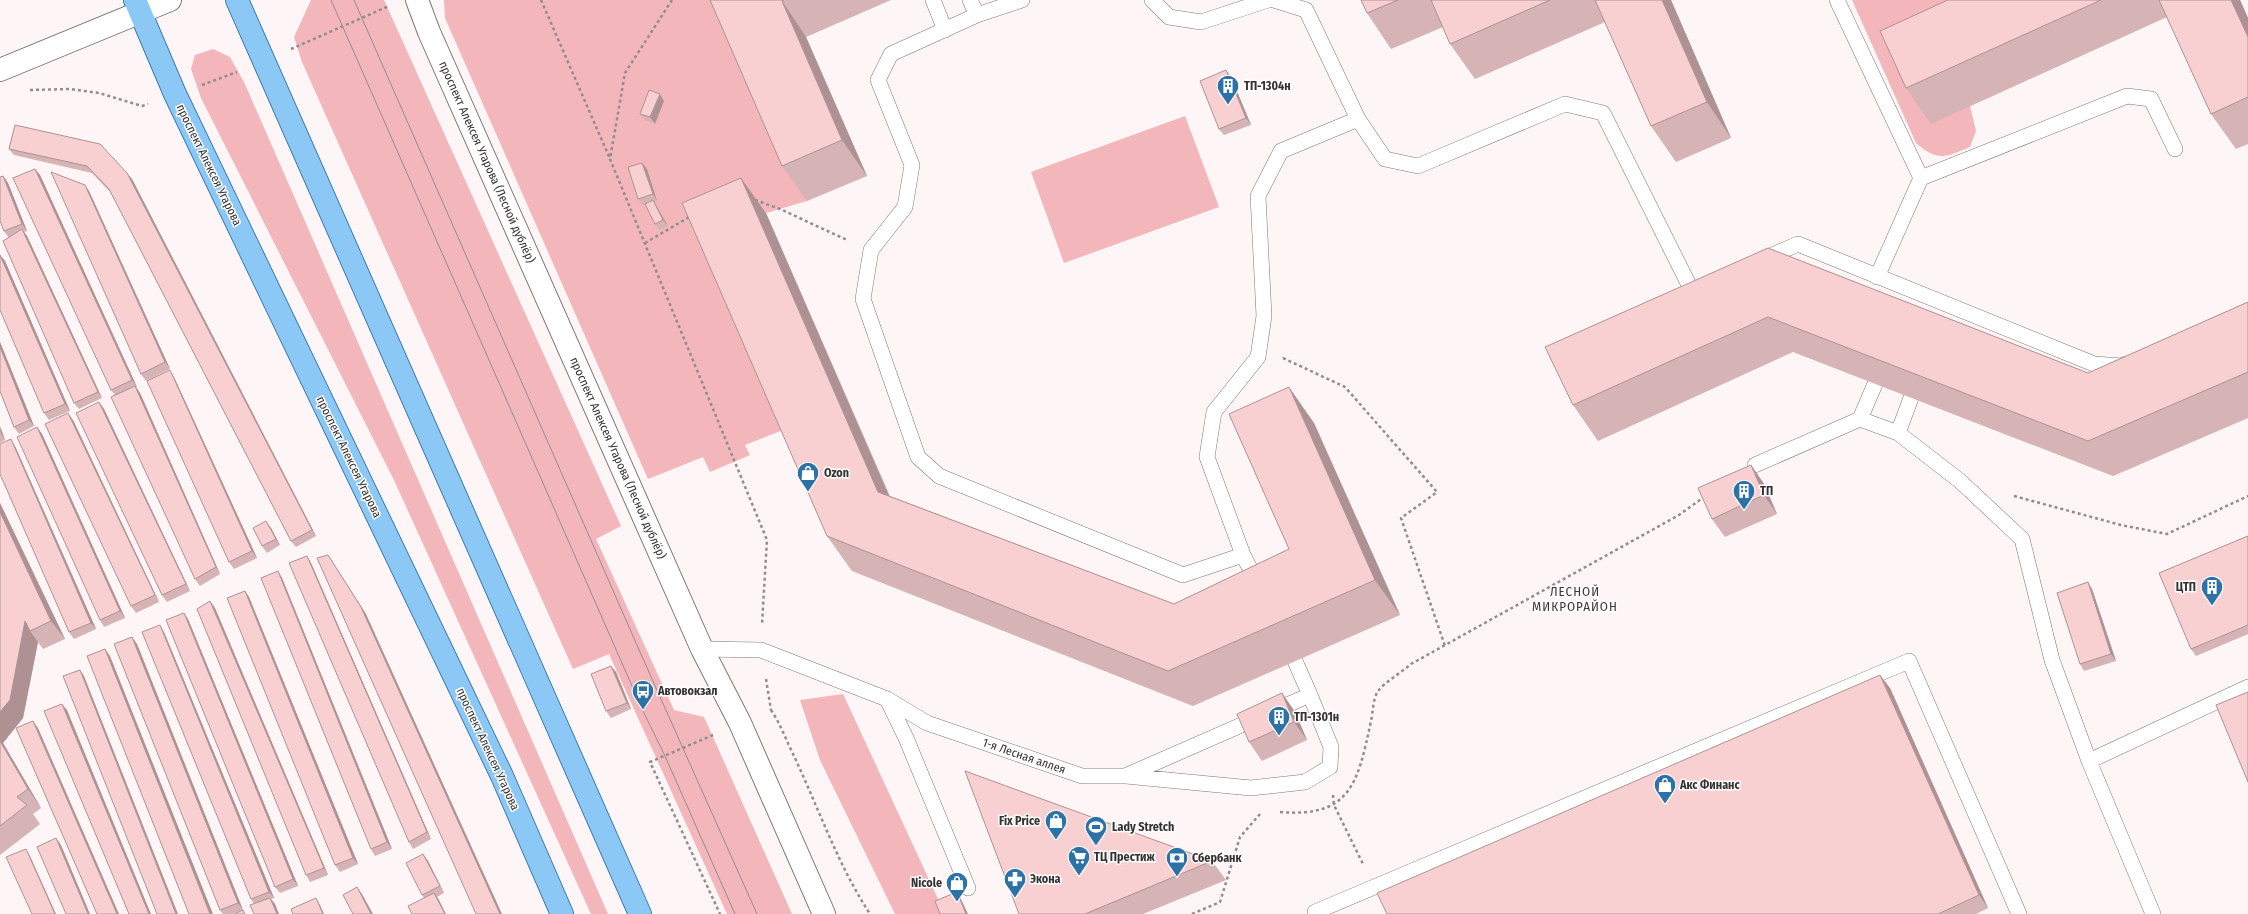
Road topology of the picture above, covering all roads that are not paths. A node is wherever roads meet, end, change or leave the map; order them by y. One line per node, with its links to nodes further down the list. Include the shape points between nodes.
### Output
1 (170, 0): 11 (street)
2 (237, 0): 41 (main road)
3 (417, 0): 31 (street, проспект Алексея Угарова (Лесной дублёр))
4 (933, 0): 13 (lane)
5 (970, 0): 12 (lane)
6 (1022, 0): 12 (lane)
7 (1152, 0): 8 (lane, via 1169,17 1202,22)
8 (1268, 0)
9 (1274, 0): 15 (lane, via 1306,10)
10 (1837, 0): 17 (lane)
11 (137, 6): 14 (street); 40 (main road, проспект Алексея Угарова, via 176,94 502,776)
12 (977, 15): 13 (lane)
13 (944, 30): 29 (lane, via 891,54 878,80 912,165 905,207 871,250 862,298 918,457 939,476 1183,575)
14 (0, 70)
15 (1358, 119): 21 (lane, via 1385,159 1418,166 1565,104 1603,113); 29 (lane, via 1281,151 1258,196 1264,316 1258,357 1214,412 1207,457)
16 (2175, 149): 17 (lane, via 2151,99 2127,96)
17 (1920, 178): 19 (lane)
18 (1748, 265): 19 (lane, via 1798,244)
19 (1877, 277): 23 (lane, via 1908,298 2094,364 2122,366)
20 (1705, 283): 21 (lane)
21 (1691, 289): 22 (lane)
22 (1676, 296)
23 (2136, 359)
24 (1875, 384): 26 (lane)
25 (1911, 398): 27 (lane)
26 (1860, 419): 27 (lane); 28 (lane)
27 (1898, 433): 36 (lane, via 1960,481 2022,540 2052,660)
28 (1755, 465)
29 (1243, 555): 30 (lane)
30 (1265, 598)
31 (702, 649): 35 (lane, 1-я Лесная аллея, via 761,650); 42 (street, проспект Алексея Угарова (Лесной дублёр), via 740,723)
32 (1295, 661): 34 (lane)
33 (2248, 687): 36 (lane)
34 (1310, 695): 37 (lane, 1-я Лесная аллея); 37 (lane, via 1331,747 1330,767 1305,782 1251,788)
35 (887, 699): 37 (lane, 1-я Лесная аллея, via 927,723 1082,776); 38 (lane, via 906,738)
36 (2089, 761): 44 (lane)
37 (1125, 776)
38 (968, 888)
39 (1315, 912): 43 (lane, via 1909,661)
40 (562, 914)
41 (640, 914)
42 (824, 914)
43 (2020, 914)
44 (2153, 914)

